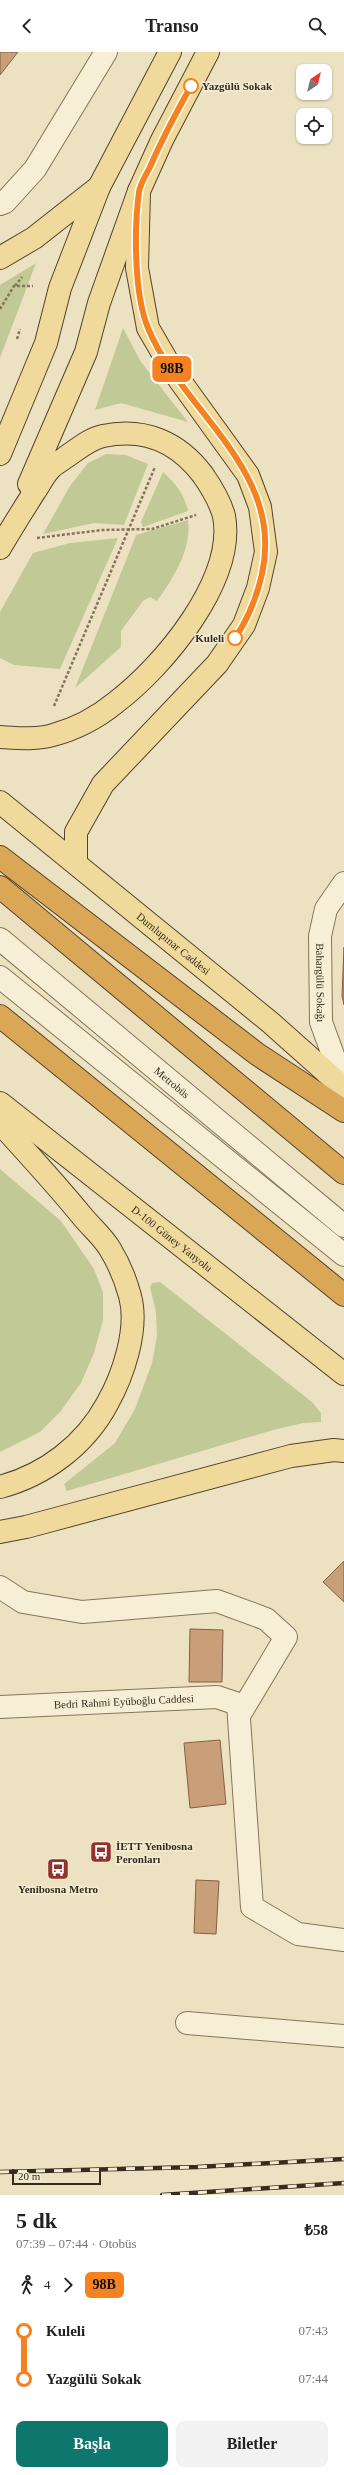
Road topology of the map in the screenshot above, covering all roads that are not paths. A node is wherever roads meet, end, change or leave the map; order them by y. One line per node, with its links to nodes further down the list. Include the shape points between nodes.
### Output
1 (106, 52): 6 (street, via 35,169 5,202)
2 (170, 52): 4 (main road)
3 (208, 52): 5 (main road, via 162,140)
4 (99, 187): 7 (main road, via 34,238); 8 (main road, via 60,288 46,343)
5 (139, 191): 9 (main road, via 99,303 86,352); 13 (main road, via 137,268 148,328 173,371 248,476 260,507 266,552 258,588 244,625 218,664 103,784 76,832)
6 (0, 204)
7 (0, 258)
8 (0, 454)
9 (3, 543): 10 (main road, via 50,469 83,444 103,436 127,435 166,441 190,458 214,490 221,506 225,539 219,568 207,595 169,652 115,703 74,728 52,736 24,739)
10 (0, 737)
11 (0, 802): 13 (main road, Dumlupınar Caddesi)
12 (0, 857): 22 (highway, via 257,1054)
13 (76, 863): 20 (main road, Dumlupınar Caddesi, via 270,1023)
14 (344, 883): 19 (street, Bahargülü Sokağı, via 326,909 320,936 321,1022)
15 (0, 887): 24 (highway)
16 (0, 939): 25 (street, Metrobüs)
17 (0, 977): 26 (street)
18 (0, 1016): 27 (highway)
19 (344, 1085)
20 (344, 1088)
21 (0, 1103): 28 (main road, D-100 Güney Yanyolu)
22 (344, 1111)
23 (0, 1123): 30 (main road, via 110,1248 130,1297 131,1315 131,1333 125,1360 117,1386 103,1412 80,1441 53,1464 30,1477)
24 (344, 1173)
25 (344, 1226)
26 (344, 1255)
27 (344, 1294)
28 (344, 1374)
29 (344, 1451): 31 (main road, via 291,1456 70,1516)
30 (0, 1488)
31 (0, 1532)
32 (0, 1587): 34 (street, via 23,1602 82,1612 217,1601 266,1619 286,1637)
33 (0, 1706): 34 (street, Bedri Rahmi Eyüboğlu Caddesi, via 217,1697 238,1704)
34 (240, 1714): 35 (street, via 252,1907 298,1934)
35 (344, 1940)
36 (187, 2024): 37 (street)
37 (344, 2036)

